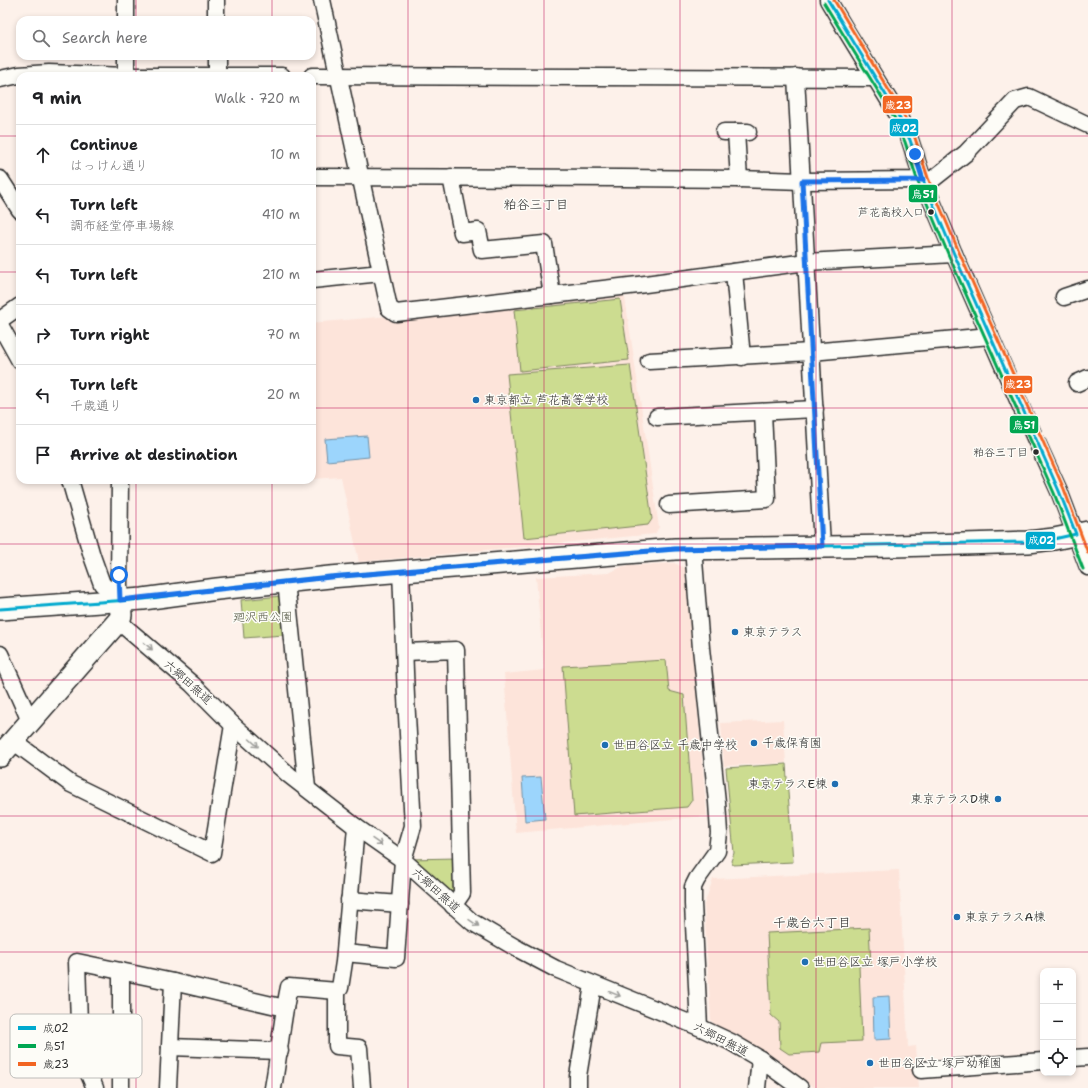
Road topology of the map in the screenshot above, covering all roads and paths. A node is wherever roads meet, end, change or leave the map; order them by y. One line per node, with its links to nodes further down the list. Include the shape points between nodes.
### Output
1 (126, 0): 5 (street)
2 (216, 0): 6 (street)
3 (322, 0): 13 (street)
4 (828, 0): 15 (street)
5 (126, 16)
6 (216, 16)
7 (126, 60): 9 (street)
8 (216, 60): 10 (street)
9 (126, 72)
10 (217, 72)
11 (16, 76): 16 (street)
12 (316, 76): 13 (street)
13 (339, 76): 14 (street); 20 (street)
14 (796, 77): 15 (street); 25 (street)
15 (875, 78): 24 (street, via 904,126)
16 (0, 79)
17 (1088, 125): 24 (street, via 1030,97 1015,101 966,153 933,179)
18 (736, 132): 23 (street)
19 (316, 177): 20 (street)
20 (360, 177): 21 (street); 30 (street)
21 (451, 177): 23 (street); 33 (street, via 462,233 478,231 482,250 544,244)
22 (0, 179): 26 (street)
23 (738, 179): 25 (street)
24 (923, 180): 25 (street); 27 (street)
25 (802, 181): 28 (street)
26 (16, 204)
27 (954, 254): 28 (street); 38 (street)
28 (806, 262): 29 (street); 39 (street)
29 (734, 272): 33 (street); 41 (street)
30 (381, 273): 31 (street); 33 (street, via 389,308 396,313)
31 (316, 280)
32 (1088, 289): 34 (street)
33 (552, 295)
34 (1064, 297)
35 (16, 309): 36 (street)
36 (0, 320)
37 (0, 325): 40 (street)
38 (990, 336): 39 (street); 49 (street, via 1059,491)
39 (811, 352): 41 (street); 43 (street)
40 (16, 354)
41 (742, 357): 42 (street)
42 (649, 361)
43 (814, 409): 44 (street); 50 (street)
44 (763, 412): 45 (street); 48 (street, via 767,499)
45 (657, 417)
46 (71, 484): 55 (street, via 102,584)
47 (120, 484): 55 (street)
48 (669, 505)
49 (1082, 533): 50 (main road, via 1028,542); 52 (street)
50 (822, 546): 51 (main road)
51 (693, 548): 53 (main road); 77 (street, via 719,833 717,851 693,887)
52 (1088, 567)
53 (401, 571): 54 (main road); 58 (street)
54 (286, 581): 55 (main road); 63 (street)
55 (120, 600): 56 (main road); 57 (main road, via 121,615)
56 (0, 609)
57 (118, 621): 60 (main road); 61 (street, 六郷田無道, one-way to 61, via 192,684)
58 (405, 652): 65 (street, via 413,826); 68 (street, via 456,650 462,893)
59 (0, 654): 60 (street)
60 (30, 721): 62 (main road)
61 (233, 724): 62 (street, via 212,853 71,784); 63 (street, 六郷田無道, one-way to 63)
62 (7, 748)
63 (307, 788): 64 (street, 六郷田無道)
64 (356, 827): 65 (street, 六郷田無道, one-way to 65); 66 (street)
65 (402, 860): 67 (street); 68 (street, 六郷田無道)
66 (349, 900): 67 (street); 69 (street)
67 (400, 904): 69 (street, via 396,958)
68 (453, 906): 72 (street, 六郷田無道, one-way to 72, via 472,922 518,949)
69 (345, 953): 73 (street, via 340,988)
70 (121, 971): 71 (street); 75 (street, via 77,962); 76 (street)
71 (173, 982): 74 (street); 78 (street)
72 (593, 985): 77 (street, 六郷田無道, one-way to 77); 90 (street)
73 (337, 991): 74 (street, via 289,986); 89 (street, via 337,1046 359,1048)
74 (285, 1008): 79 (street)
75 (79, 1014)
76 (121, 1014)
77 (699, 1027): 82 (street, 六郷田無道, via 731,1042)
78 (170, 1047): 79 (street); 87 (street)
79 (280, 1051): 88 (street)
80 (1088, 1057): 81 (street)
81 (1076, 1058)
82 (760, 1060): 91 (street); 92 (street, 六郷田無道)
83 (1040, 1061): 84 (street)
84 (921, 1070)
85 (91, 1078): 86 (street)
86 (95, 1088)
87 (168, 1088)
88 (274, 1088)
89 (362, 1088)
90 (578, 1088)
91 (757, 1088)
92 (800, 1088)

